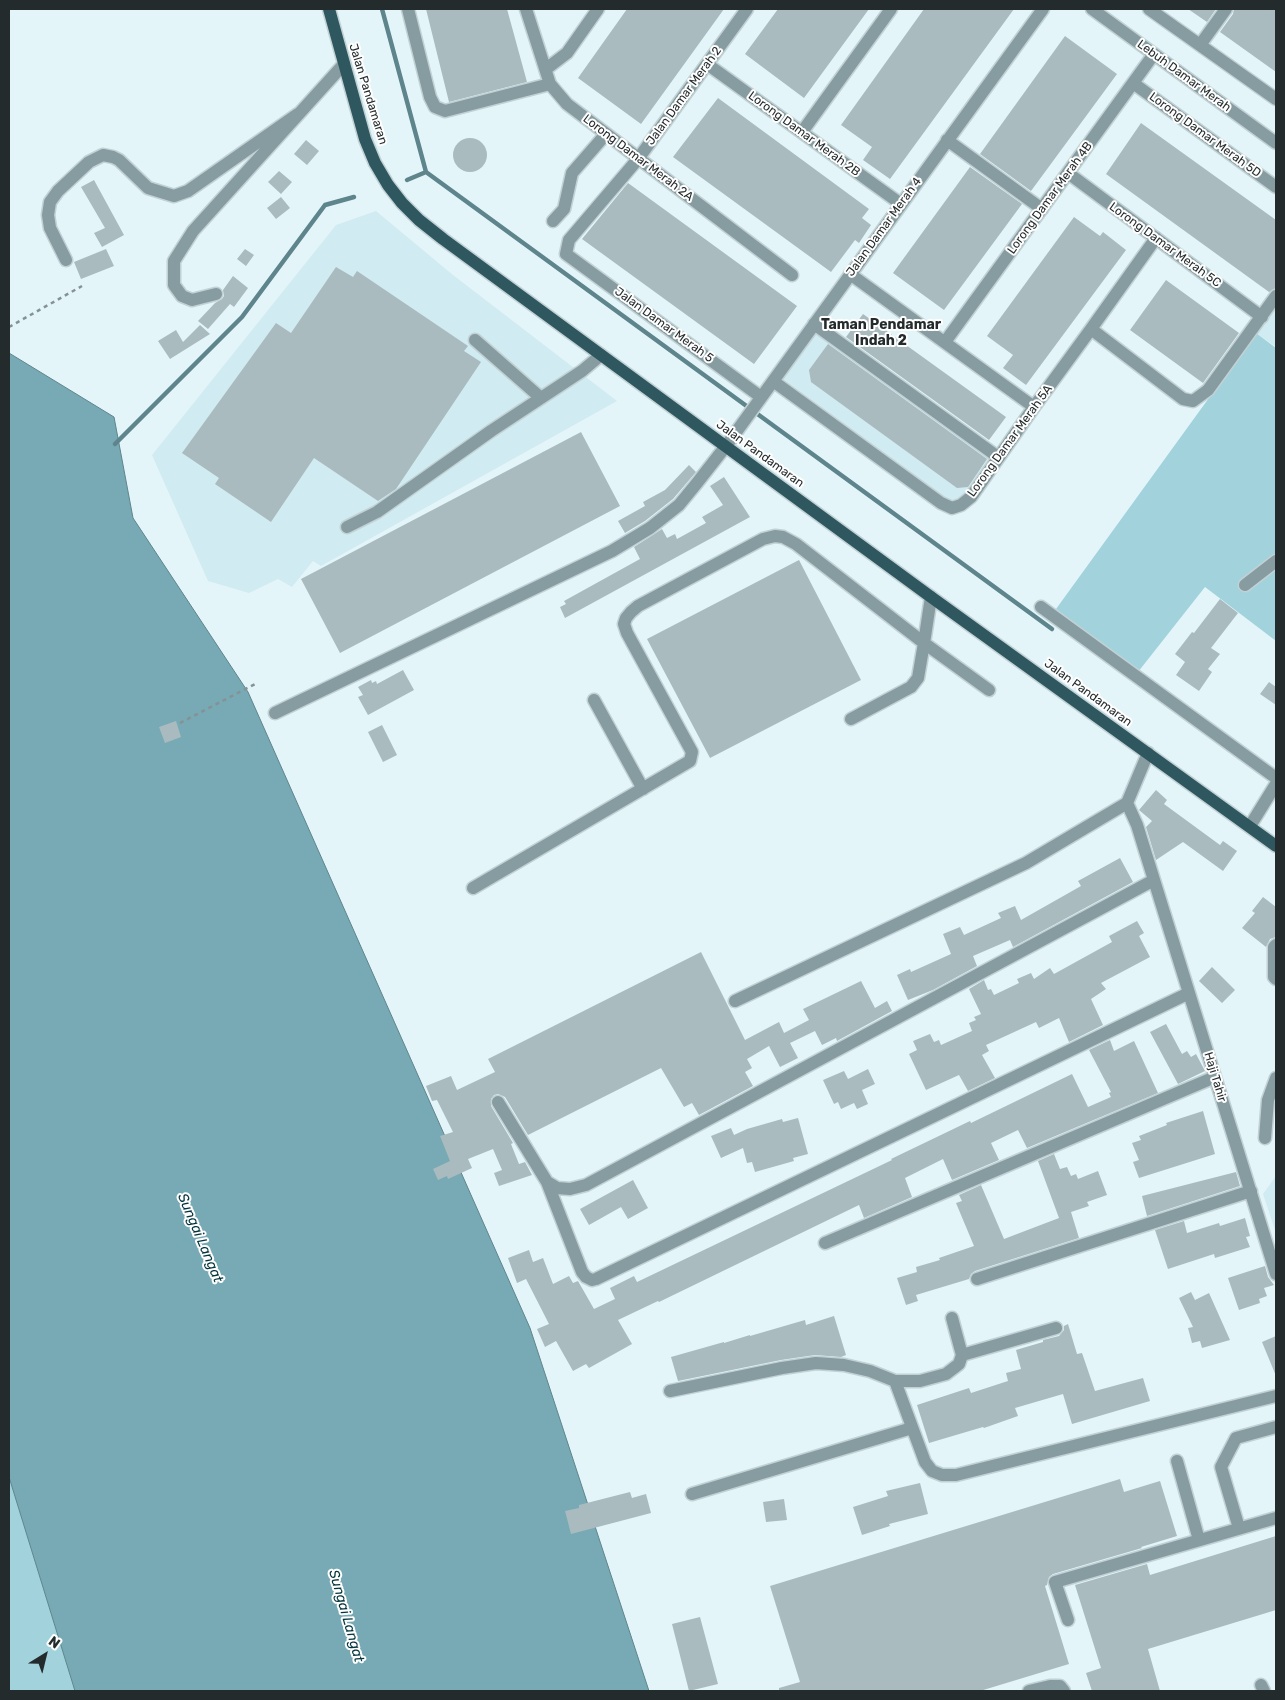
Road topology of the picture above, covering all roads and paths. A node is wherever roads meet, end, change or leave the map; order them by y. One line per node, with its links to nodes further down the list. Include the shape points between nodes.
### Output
1 (329, 9): 13 (main road, Jalan Pandamaran)
2 (408, 9): 17 (street, via 435,107 445,110)
3 (526, 9): 15 (street, Lorong Damar Merah 2A)
4 (598, 9): 15 (street, via 567,53)
5 (747, 9): 14 (street, Jalan Damar Merah 2)
6 (891, 9): 20 (street)
7 (1043, 9): 22 (street, Jalan Damar Merah 4)
8 (1092, 9): 12 (street, Lebuh Damar Merah)
9 (1149, 9): 11 (street)
10 (1226, 9): 11 (street)
11 (1200, 44): 18 (street)
12 (1154, 54): 16 (street, Lorong Damar Merah 4B); 23 (street, Lebuh Damar Merah)
13 (344, 64): 19 (street); 44 (main road, Jalan Pandamaran, via 375,163 402,203 443,239)
14 (707, 64): 20 (street, Lorong Damar Merah 2B); 24 (street, Jalan Damar Merah 2)
15 (546, 69): 17 (street, Lorong Damar Merah 2A)
16 (1133, 83): 25 (street, Lorong Damar Merah 4B); 26 (street, Lorong Damar Merah 5D)
17 (550, 84): 21 (street, Lorong Damar Merah 2A, via 567,104)
18 (1276, 99)
19 (298, 114): 32 (street, via 188,191 174,196 148,188 113,157 103,156 89,162 50,202 50,228); 36 (street, via 193,231 174,261 174,285 182,296 192,300)
20 (802, 132): 27 (street, Lorong Damar Merah 2B)
21 (606, 134): 24 (street, Lorong Damar Merah 2A); 29 (street, via 572,172 564,209)
22 (947, 140): 27 (street, Jalan Damar Merah 4); 28 (street)
23 (1276, 143)
24 (638, 159): 31 (street, Jalan Damar Merah 2, via 570,240); 34 (street, Lorong Damar Merah 2A)
25 (1068, 173): 28 (street, Lorong Damar Merah 4B); 30 (street, Lorong Damar Merah 5C)
26 (1276, 187)
27 (901, 204): 33 (street, Jalan Damar Merah 4)
28 (1042, 209): 43 (street, Lorong Damar Merah 4B)
29 (553, 220)
30 (1156, 238): 38 (street, Lorong Damar Merah 5C); 41 (street, Lorong Damar Merah 5A)
31 (566, 254): 47 (street, Jalan Damar Merah 5)
32 (66, 260)
33 (850, 274): 39 (street, Jalan Damar Merah 4); 43 (street)
34 (792, 275)
35 (82, 286): 40 (path)
36 (216, 294)
37 (1276, 296): 38 (street)
38 (1262, 317): 41 (street, via 1208,390 1193,401 1183,399)
39 (814, 324): 45 (street, Jalan Damar Merah 4); 50 (street)
40 (9, 327)
41 (1092, 329): 48 (street, Lorong Damar Merah 5A)
42 (475, 340): 46 (street)
43 (945, 342): 48 (street)
44 (601, 355): 46 (street); 49 (main road, Jalan Pandamaran)
45 (773, 381): 47 (street, Jalan Damar Merah 4); 50 (street, Lorong Damar Merah 5A, via 952,508 971,497)
46 (541, 398): 51 (street, via 377,512)
47 (758, 401): 49 (street, Jalan Damar Merah 4)
48 (1034, 407): 50 (street, Lorong Damar Merah 5A)
49 (726, 446): 54 (main road, Jalan Pandamaran); 60 (street, Jalan Damar Merah 4, via 679,505 650,528 612,551)
50 (998, 457)
51 (348, 527)
52 (1276, 562): 53 (street)
53 (1245, 586)
54 (931, 597): 56 (street); 63 (main road, Jalan Pandamaran)
55 (1040, 607): 64 (street)
56 (924, 643): 58 (street); 61 (street, via 918,678 911,686); 66 (street, via 796,544 783,537 763,539 638,606 626,618 627,633 692,752 690,761)
57 (257, 683): 62 (path)
58 (989, 690)
59 (594, 700): 66 (street)
60 (276, 713)
61 (851, 719)
62 (180, 723)
63 (1148, 753): 67 (street); 68 (main road, Jalan Pandamaran)
64 (1276, 778)
65 (1276, 784): 68 (street)
66 (643, 789): 71 (street)
67 (1127, 803): 70 (street, Haji Tahir); 75 (street, via 1026,863)
68 (1250, 826): 69 (main road, Jalan Pandamaran)
69 (1276, 846)
70 (1154, 880): 74 (street, Haji Tahir); 80 (street, via 586,1185 570,1189 557,1188)
71 (474, 888)
72 (1276, 945): 73 (street)
73 (1276, 978)
74 (1189, 993): 76 (street, Haji Tahir); 80 (street, via 596,1279 592,1280 582,1272)
75 (735, 1002)
76 (1215, 1077): 81 (street, Haji Tahir); 82 (street)
77 (1276, 1078): 79 (street, via 1268,1100)
78 (498, 1102): 80 (street)
79 (1266, 1138)
80 (547, 1182)
81 (1251, 1191): 83 (street, Haji Tahir); 84 (street)
82 (825, 1243)
83 (1276, 1274)
84 (977, 1279)
85 (952, 1318): 87 (street)
86 (1056, 1328): 87 (street)
87 (962, 1355): 88 (street, via 959,1364 946,1374 920,1381)
88 (895, 1381): 89 (street, via 844,1365 816,1363); 92 (street)
89 (670, 1391)
90 (1276, 1396): 92 (street, via 956,1475 932,1470 925,1462)
91 (1276, 1427): 96 (street, via 1236,1438 1221,1468)
92 (912, 1428): 94 (street)
93 (1178, 1461): 97 (street)
94 (692, 1494)
95 (1276, 1518): 96 (street)
96 (1239, 1528): 97 (street)
97 (1199, 1540): 98 (street, via 1055,1582)
98 (1068, 1620)
99 (1029, 1691): 100 (street, via 1060,1686)
100 (1064, 1691)

